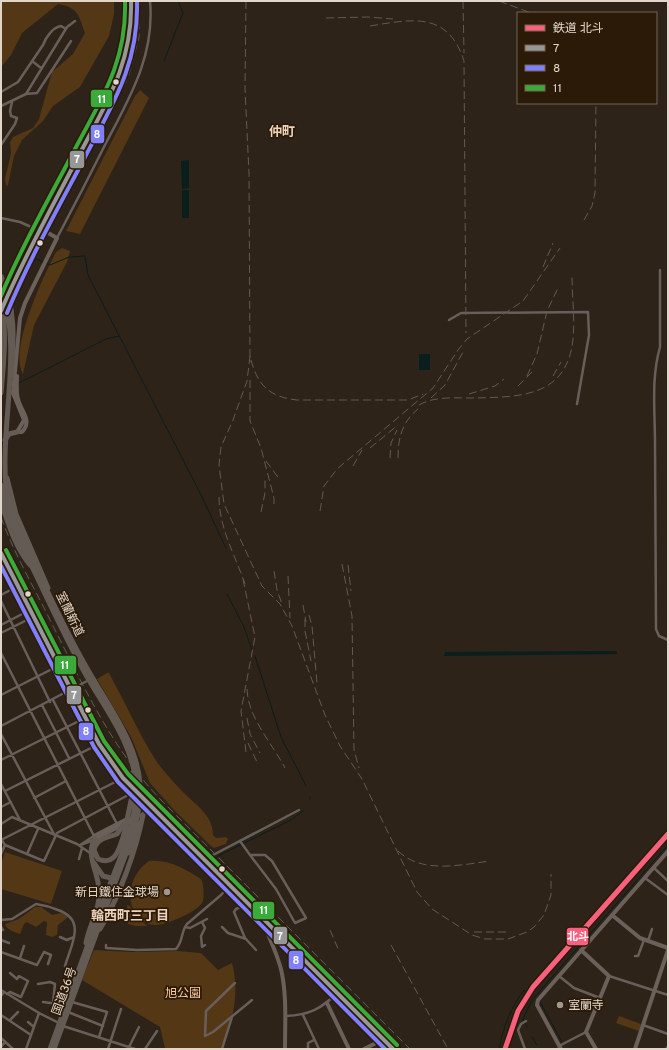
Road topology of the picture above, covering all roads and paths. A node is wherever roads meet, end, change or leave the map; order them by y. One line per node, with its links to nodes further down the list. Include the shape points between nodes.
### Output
1 (131, 1): 14 (street, via 131,35 118,80)
2 (150, 1): 15 (street, via 149,44 139,80)
3 (75, 20): 4 (street)
4 (66, 29): 6 (street, via 61,26 46,37); 7 (street)
5 (71, 41): 9 (street, via 37,93)
6 (32, 61): 7 (street); 8 (street, via 18,82)
7 (41, 68): 9 (street)
8 (1, 92)
9 (26, 94): 10 (street)
10 (12, 101): 11 (street); 12 (street, via 11,116 17,118)
11 (1, 104)
12 (1, 145)
13 (1, 218): 14 (street)
14 (41, 230): 15 (street); 20 (street)
15 (57, 238): 27 (street, via 20,318 13,393 24,420)
16 (660, 270): 44 (street, via 660,347 653,403 656,629 659,636)
17 (1, 276): 27 (highway, bridge, via 9,297 13,321 6,422)
18 (1, 284): 36 (highway, 室蘭新道, bridge, via 10,331 2,429 3,475 14,519)
19 (1, 298): 24 (highway, bridge, via 5,343)
20 (1, 311)
21 (1, 318): 23 (highway, bridge)
22 (449, 320): 25 (street, via 461,313 588,312 589,334)
23 (1, 360)
24 (1, 393)
25 (577, 404)
26 (1, 431): 27 (highway)
27 (15, 432): 36 (highway, via 6,438 4,449 10,492 16,514 45,578)
28 (1, 485): 32 (highway, 室蘭新道, bridge, via 12,524)
29 (1, 502): 32 (highway, bridge, via 17,545)
30 (1, 553): 31 (street)
31 (6, 564): 33 (street); 34 (street)
32 (30, 565): 64 (highway, 室蘭新道, bridge, via 72,649)
33 (1, 566)
34 (18, 586): 35 (street); 38 (street)
35 (1, 595)
36 (50, 597): 61 (highway, 室蘭新道, bridge)
37 (1, 601): 40 (street)
38 (30, 610): 39 (street); 40 (street)
39 (33, 617): 42 (street); 46 (street)
40 (11, 620): 41 (street); 42 (street)
41 (1, 625)
42 (14, 627): 43 (street); 47 (street)
43 (1, 633)
44 (668, 640)
45 (1, 653): 49 (street)
46 (58, 666): 47 (street); 50 (street)
47 (37, 676): 49 (street); 53 (street)
48 (94, 677): 50 (street)
49 (18, 686): 51 (street); 55 (street)
50 (70, 690): 52 (street); 56 (street)
51 (1, 695)
52 (53, 700): 53 (street); 58 (street)
53 (50, 702): 54 (street)
54 (42, 706): 55 (street); 59 (street)
55 (30, 711): 57 (street); 62 (street)
56 (85, 718): 58 (street); 63 (street)
57 (1, 726)
58 (67, 727): 59 (street); 65 (street)
59 (55, 732): 62 (street); 67 (street)
60 (1, 734): 66 (street)
61 (125, 736): 104 (highway, bridge, via 136,753 143,785 141,815 121,874 114,880 103,876); 110 (highway, 室蘭新道, bridge, via 138,768 140,801 135,824)
62 (44, 738): 66 (street); 69 (street)
63 (99, 744): 65 (street); 70 (street)
64 (128, 750): 90 (highway, bridge, via 132,796 124,834 113,859 102,860 94,850 97,842 117,834); 110 (highway, 室蘭新道, bridge, via 135,774 136,802)
65 (80, 753): 67 (street); 74 (street)
66 (11, 755): 68 (street); 71 (street)
67 (69, 758): 69 (street)
68 (1, 760)
69 (57, 764): 71 (street); 72 (street)
70 (123, 778): 74 (street); 76 (street)
71 (25, 781): 75 (street); 77 (street)
72 (66, 781): 77 (street); 79 (street)
73 (1, 784): 75 (street)
74 (100, 790): 79 (street); 80 (street)
75 (5, 791): 78 (street)
76 (135, 791): 80 (street); 82 (street)
77 (34, 798): 85 (street)
78 (11, 802): 81 (street); 87 (street)
79 (77, 802): 85 (street); 86 (street)
80 (108, 806): 86 (street); 90 (street)
81 (1, 807)
82 (150, 807): 84 (street); 90 (street); 105 (street)
83 (299, 810): 95 (street)
84 (143, 814): 90 (street); 110 (highway, via 135,848)
85 (44, 818): 89 (street); 92 (street)
86 (86, 819): 92 (street, via 56,833); 93 (street)
87 (20, 820): 88 (street, via 12,817); 89 (street)
88 (1, 824)
89 (31, 825): 91 (street); 94 (street)
90 (119, 825): 93 (street)
91 (38, 829): 92 (street); 100 (street)
92 (55, 836): 97 (street); 100 (street, via 44,862)
93 (95, 837): 97 (street); 101 (highway)
94 (1, 840): 96 (street)
95 (241, 844): 102 (street); 105 (street, via 213,855)
96 (5, 845): 99 (street); 100 (street)
97 (81, 847): 101 (street); 103 (street)
98 (668, 851): 106 (street)
99 (1, 854)
100 (27, 854)
101 (90, 854): 104 (highway)
102 (250, 855): 102 (street, via 276,888 295,923 306,918 272,861 265,855)
103 (79, 859)
104 (93, 861): 137 (highway, via 99,898 87,934)
105 (205, 861): 109 (street)
106 (653, 868): 107 (street); 108 (street)
107 (644, 878): 111 (street); 113 (street)
108 (668, 881)
109 (230, 885): 112 (street); 119 (street)
110 (112, 891): 127 (highway, 室蘭新道); 137 (highway, 室蘭新道)
111 (668, 895)
112 (248, 904): 114 (street); 125 (street, via 234,912)
113 (612, 914): 128 (street, via 637,936); 135 (street)
114 (261, 918): 149 (street); 166 (street, via 280,968)
115 (207, 919): 117 (street)
116 (1, 920): 124 (street, via 12,919 33,905 39,904 70,916 75,929)
117 (202, 922): 119 (street, via 190,928); 131 (street, via 205,928 201,936 202,947)
118 (1, 927): 122 (street)
119 (185, 927): 130 (street, via 180,944 174,950 106,948)
120 (222, 927): 125 (street, via 228,933)
121 (652, 929): 128 (street)
122 (3, 930)
123 (60, 937): 124 (street, via 67,940)
124 (74, 937): 141 (street)
125 (246, 939): 134 (street)
126 (1, 940): 129 (street)
127 (94, 940): 155 (highway, 国道36号)
128 (646, 940): 133 (street); 138 (street, via 638,956)
129 (9, 942)
130 (106, 945)
131 (205, 945)
132 (24, 946): 139 (street)
133 (668, 949): 147 (street)
134 (256, 950)
135 (581, 950): 143 (street); 144 (street)
136 (1, 952): 139 (street)
137 (85, 952): 158 (highway, 国道36号)
138 (635, 956)
139 (20, 958): 140 (street, via 37,964 44,952 51,955)
140 (48, 964)
141 (65, 966)
142 (10, 974): 148 (street, via 17,979 20,976 28,981 21,997)
143 (559, 975): 152 (street, via 574,988); 188 (street, via 537,1002)
144 (609, 976): 147 (street); 152 (street)
145 (235, 983): 165 (street, via 206,1011 205,1036)
146 (38, 984): 156 (street, via 55,984)
147 (655, 991): 151 (street); 171 (street)
148 (4, 992): 150 (street); 162 (street)
149 (338, 993): 157 (street); 181 (street)
150 (1, 996)
151 (668, 996)
152 (600, 998): 176 (street)
153 (252, 1000): 165 (street)
154 (43, 1002): 156 (street)
155 (71, 1002): 160 (highway, 国道36号); 172 (street, via 107,1012)
156 (53, 1003): 158 (street)
157 (327, 1003): 164 (street); 200 (street)
158 (66, 1006): 170 (highway, 国道36号)
159 (121, 1009): 183 (street)
160 (68, 1011): 170 (highway, 国道36号); 172 (street)
161 (18, 1012): 167 (street)
162 (39, 1013): 170 (street); 173 (street)
163 (1, 1015): 167 (street)
164 (303, 1015): 166 (street); 182 (street)
165 (232, 1016): 196 (street)
166 (285, 1016): 197 (street)
167 (10, 1020): 178 (street)
168 (526, 1021): 203 (street, via 522,1023 518,1034)
169 (28, 1022): 173 (street)
170 (61, 1024): 179 (street); 191 (highway, 国道36号); 192 (highway, 国道36号)
171 (643, 1025): 177 (street); 205 (street)
172 (103, 1026): 179 (street)
173 (34, 1027): 178 (street)
174 (139, 1027): 186 (street)
175 (157, 1031): 195 (street)
176 (586, 1032): 188 (street); 204 (street)
177 (668, 1034)
178 (31, 1035): 190 (street)
179 (99, 1037): 183 (street)
180 (1, 1038): 184 (street)
181 (384, 1039): 187 (street); 202 (street)
182 (314, 1040): 198 (street, via 308,1044); 199 (street)
183 (111, 1041): 186 (street); 193 (street)
184 (5, 1042): 185 (street); 189 (street)
185 (1, 1046)
186 (128, 1047): 194 (street)
187 (370, 1048): 201 (street)
188 (560, 1048)
189 (13, 1049)
190 (26, 1049)
191 (50, 1049)
192 (54, 1049)
193 (108, 1049)
194 (135, 1049)
195 (145, 1049)
196 (222, 1049)
197 (285, 1049)
198 (308, 1049)
199 (319, 1049)
200 (349, 1049)
201 (364, 1049)
202 (393, 1049)
203 (525, 1049)
204 (596, 1049)
205 (635, 1049)

